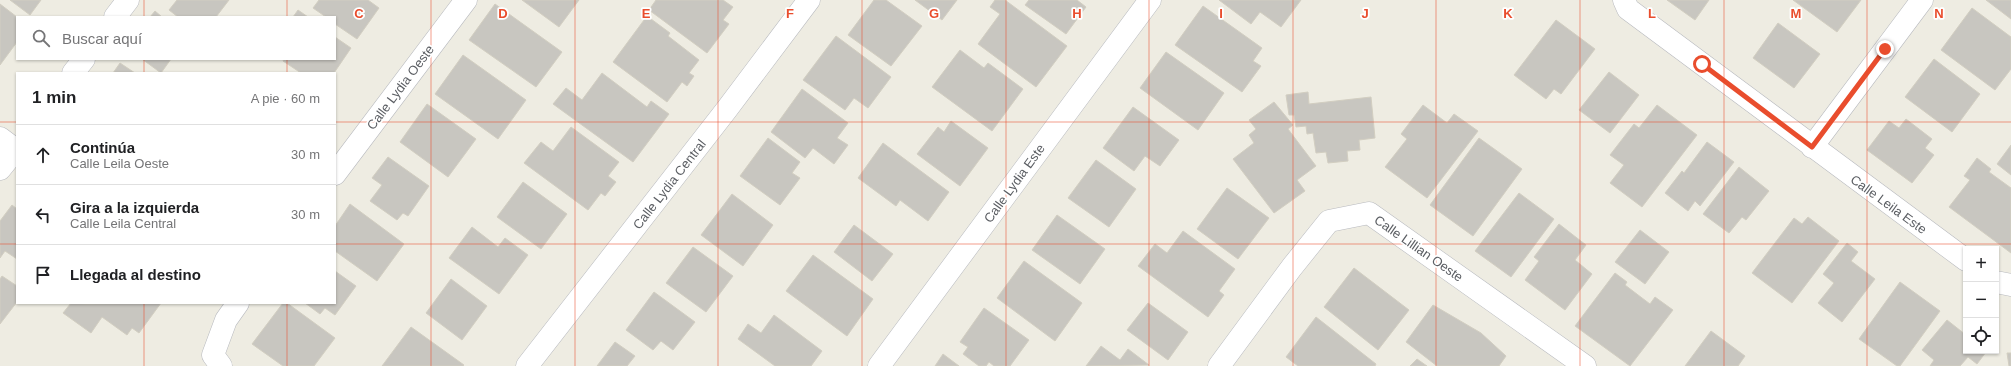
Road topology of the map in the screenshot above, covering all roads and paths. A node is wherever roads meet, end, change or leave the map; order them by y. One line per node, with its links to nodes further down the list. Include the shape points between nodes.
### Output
1 (128, 0): 7 (street)
2 (466, 0): 13 (street, Calle Lydia Oeste)
3 (809, 0): 20 (street, Calle Lydia Central)
4 (1150, 0): 21 (street, Calle Lydia Este)
5 (1624, 0): 11 (street, Calle Leila Este, via 1628,9)
6 (1922, 0): 11 (street)
7 (116, 16)
8 (83, 60): 9 (street)
9 (74, 72)
10 (11, 145): 12 (street)
11 (1812, 147): 14 (street, Calle Leila Este)
12 (0, 169)
13 (336, 173)
14 (1963, 258)
15 (1999, 283): 16 (street)
16 (2011, 285)
17 (237, 304): 19 (street, via 226,320 213,355)
18 (1574, 363): 22 (street, Calle Lillian Oeste, via 1369,213 1329,221)
19 (221, 366)
20 (527, 366)
21 (879, 366)
22 (1219, 366)

